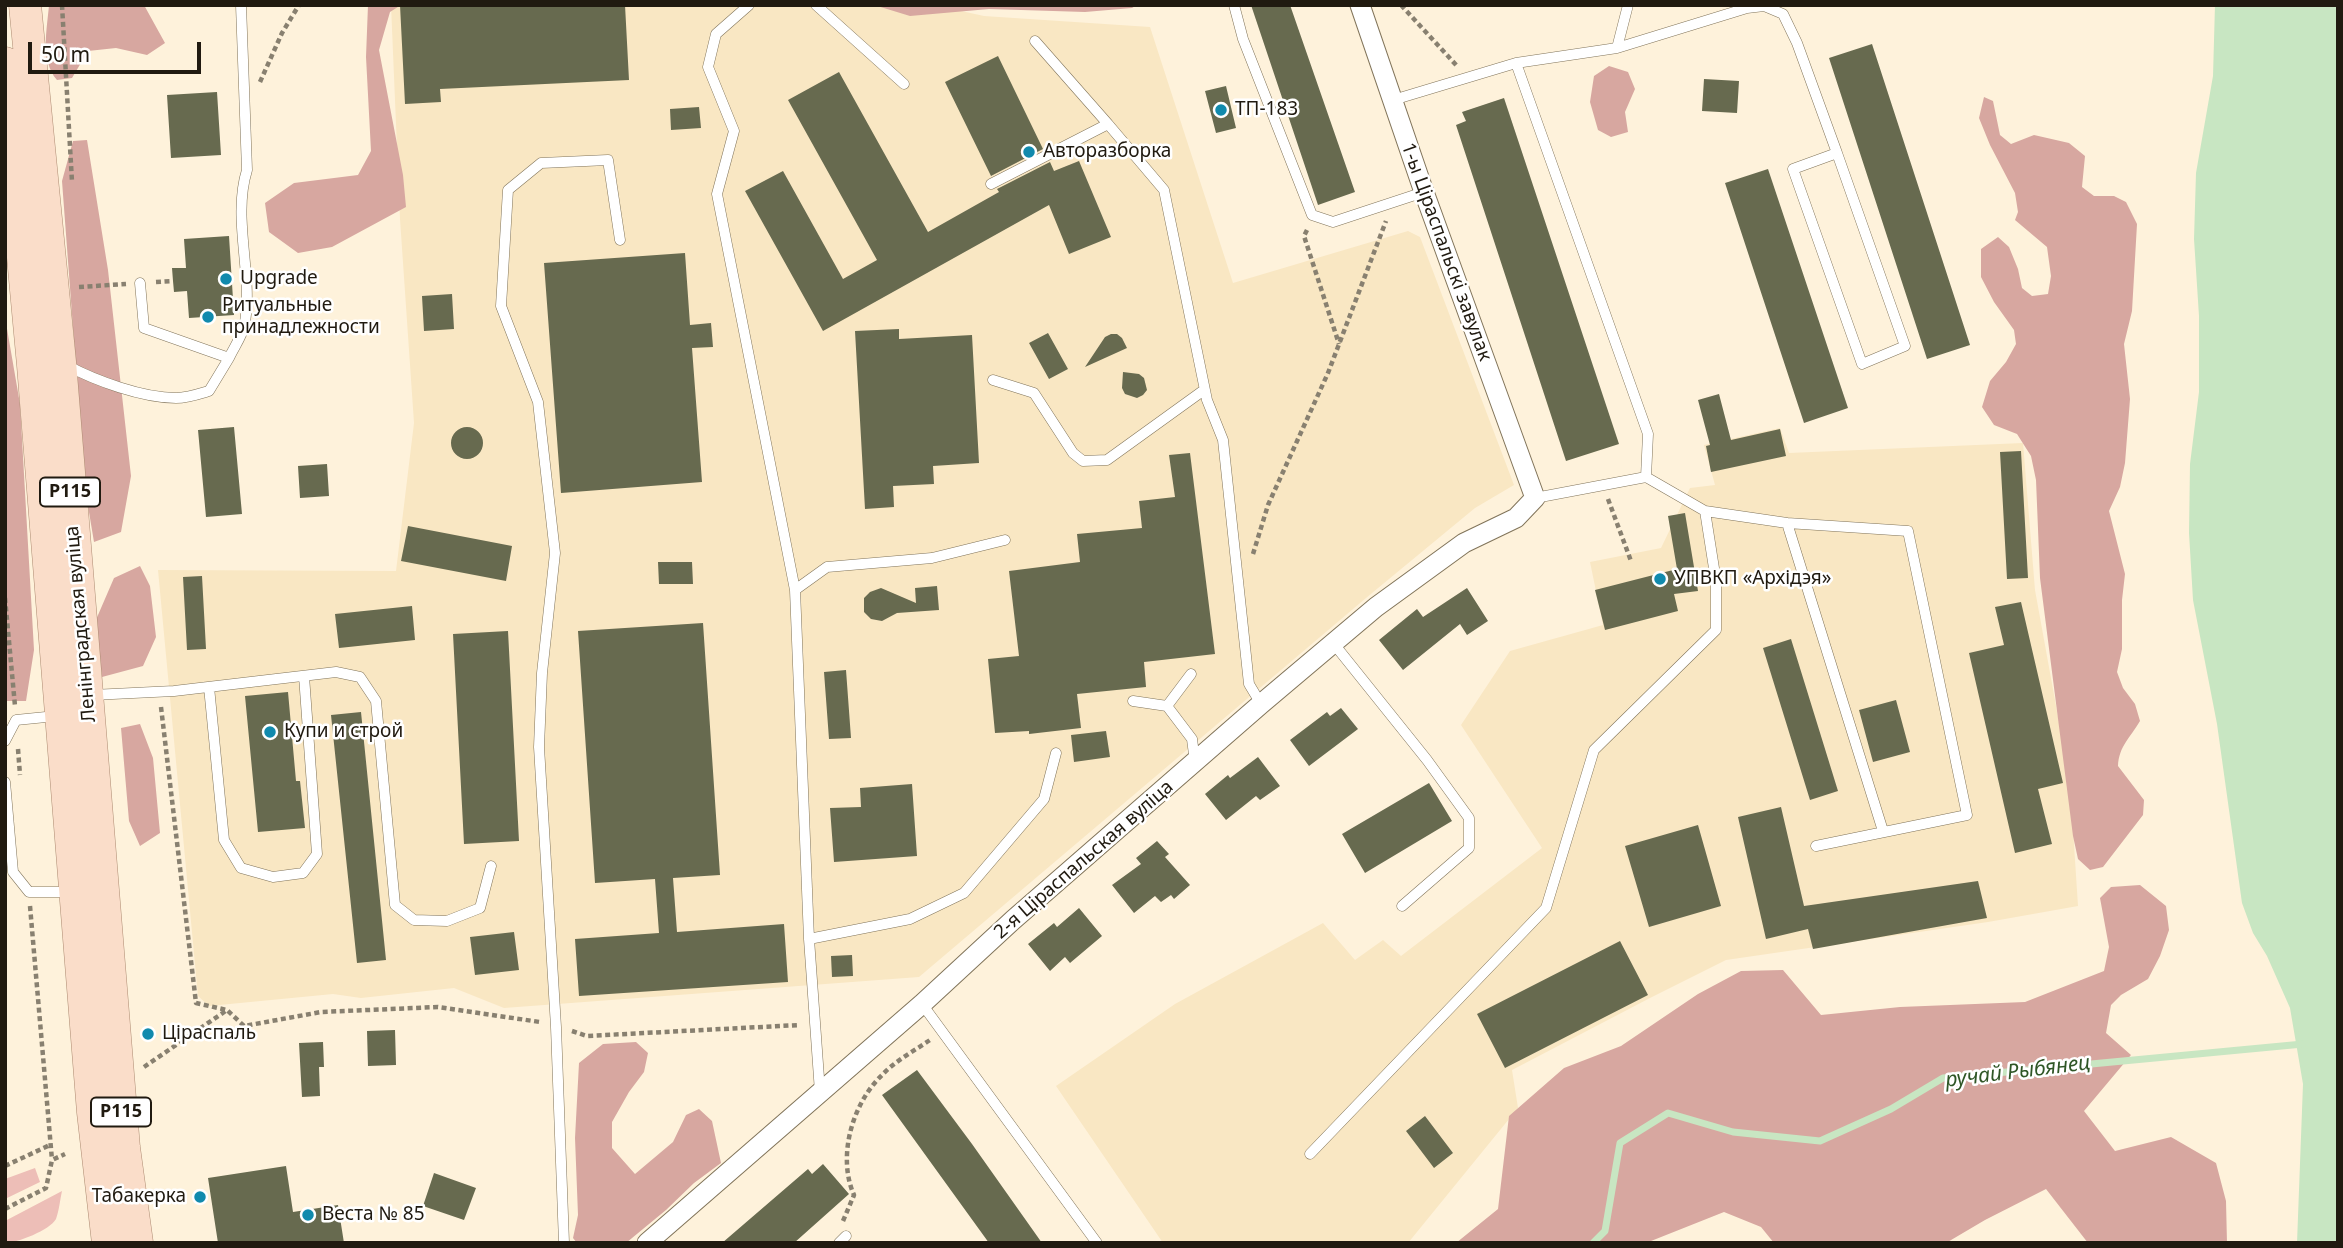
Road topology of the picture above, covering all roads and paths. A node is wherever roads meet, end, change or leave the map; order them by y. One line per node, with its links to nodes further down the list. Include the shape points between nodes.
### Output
1 (25, 5): 14 (main road, Ленінградская вуліца / Р115)
2 (241, 5): 17 (lane)
3 (299, 5): 17 (path)
4 (749, 5): 39 (lane, via 716,34 708,67 734,131 717,194)
5 (816, 5): 15 (lane)
6 (1234, 5): 23 (lane)
7 (1360, 5): 16 (street, 1-ы Ціраспальскі завулак)
8 (1401, 5): 13 (path)
9 (1628, 5): 11 (lane)
10 (1035, 41): 18 (lane)
11 (1616, 48): 12 (lane); 19 (lane, via 1746,8 1764,6 1783,13)
12 (1516, 63): 13 (lane); 31 (lane, via 1647,434)
13 (1468, 77): 16 (lane)
14 (12, 80): 28 (main road, Ленінградская вуліца / Р115)
15 (904, 83)
16 (1393, 100): 21 (street, 1-ы Ціраспальскі завулак)
17 (245, 117): 27 (lane, via 247,170 241,188 245,324)
18 (1108, 124): 20 (lane); 30 (lane, via 1164,190)
19 (1837, 153): 19 (lane, via 1793,169 1863,364 1905,346)
20 (991, 184)
21 (1424, 192): 22 (lane); 33 (street, 1-ы Ціраспальскі завулак)
22 (1392, 203): 23 (lane, via 1333,222); 26 (path)
23 (1312, 215): 26 (path, via 1304,236)
24 (620, 240): 62 (lane, via 608,160 541,163 508,190 501,306 538,402 555,553 539,747)
25 (140, 283): 27 (lane, via 144,328)
26 (1339, 345): 37 (path, via 1268,505)
27 (229, 358): 28 (lane, via 209,391 179,398 154,396)
28 (46, 364): 47 (main road, Ленінградская вуліца / Р115)
29 (993, 380): 30 (lane, via 1034,393 1083,461 1107,460)
30 (1204, 390): 46 (lane, via 1223,440 1249,684)
31 (1646, 477): 32 (lane); 34 (lane)
32 (1603, 485): 33 (lane); 38 (path)
33 (1535, 498): 40 (street, 2-я Ціраспальская вуліца, via 1516,518 1464,543)
34 (1705, 511): 35 (lane); 68 (lane, via 1716,581 1716,630 1594,750 1546,908)
35 (1787, 523): 53 (lane); 53 (lane, via 1908,531 1967,816)
36 (1005, 540): 39 (lane, via 932,558 827,568)
37 (1252, 556)
38 (1631, 561)
39 (795, 590): 58 (lane)
40 (1334, 644): 46 (street, 2-я Ціраспальская вуліца); 57 (lane, via 1469,818 1469,848)
41 (1191, 674): 48 (lane)
42 (304, 676): 43 (lane); 43 (lane, via 317,854 303,873 283,876 241,868 224,840); 55 (lane, via 335,672 360,677 376,701 395,905 414,919 447,921 480,908)
43 (209, 687): 44 (lane)
44 (159, 692): 47 (lane); 60 (path, via 196,1003)
45 (1133, 701): 48 (lane)
46 (1261, 704): 51 (street, 2-я Ціраспальская вуліца)
47 (74, 705): 49 (lane, via 16,720); 56 (main road, Ленінградская вуліца / Р115); 73 (main road, Ленінградская вуліца / Р115)
48 (1167, 706): 51 (lane, via 1192,739)
49 (5, 741)
50 (1056, 753): 58 (lane, via 1044,799 964,893 910,919)
51 (1195, 763): 59 (street, 2-я Ціраспальская вуліца)
52 (5, 782): 56 (lane, via 13,872 29,892)
53 (1884, 831): 54 (lane)
54 (1816, 846)
55 (491, 866)
56 (76, 892): 72 (main road, Ленінградская вуліца / Р115)
57 (1402, 906)
58 (809, 939): 61 (lane)
59 (922, 1004): 63 (lane); 65 (street, 2-я Ціраспальская вуліца)
60 (226, 1010): 62 (path, via 244,1026 321,1012 438,1007 530,1019); 64 (path)
61 (814, 1024): 62 (path, via 587,1036); 65 (lane)
62 (556, 1027): 74 (lane)
63 (942, 1031): 71 (path, via 882,1074 865,1094 846,1154 854,1195 842,1222); 76 (lane)
64 (143, 1068)
65 (820, 1093): 75 (street, 2-я Ціраспальская вуліца)
66 (50, 1145): 69 (path)
67 (65, 1154): 70 (path, via 52,1160 46,1188)
68 (1310, 1154)
69 (5, 1166)
70 (5, 1209)
71 (842, 1240)
72 (108, 1243)
73 (137, 1243)
74 (564, 1243)
75 (647, 1243)
76 (1097, 1243)

